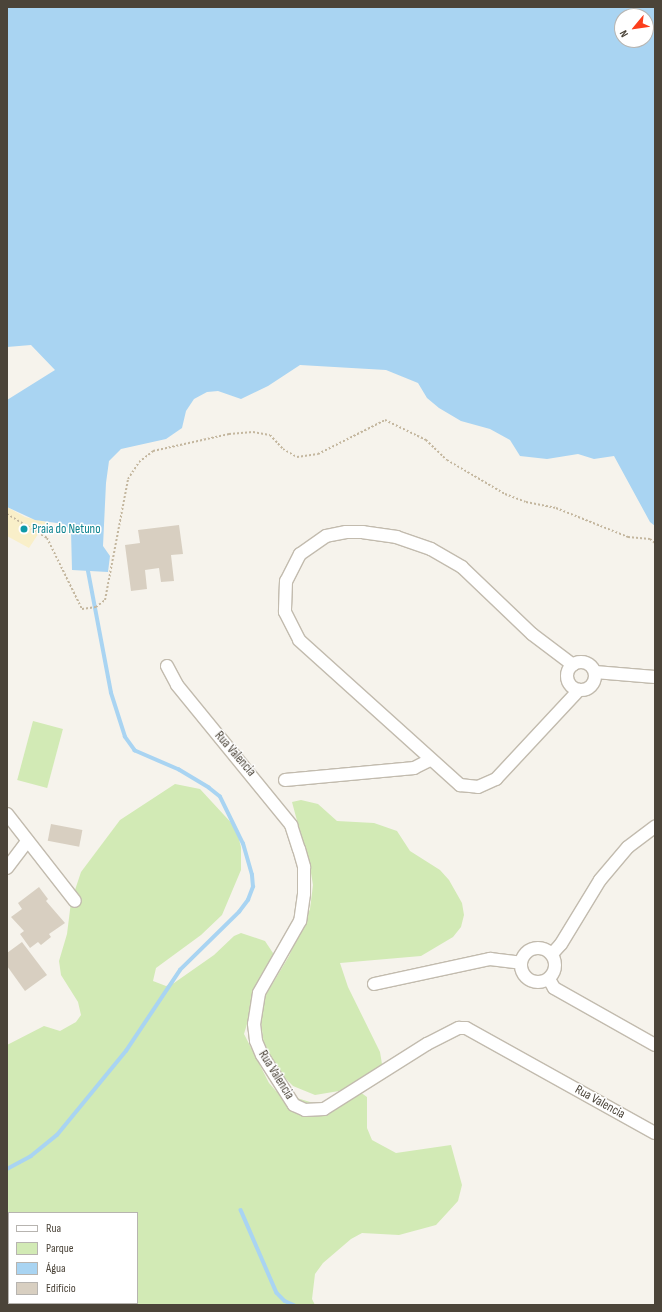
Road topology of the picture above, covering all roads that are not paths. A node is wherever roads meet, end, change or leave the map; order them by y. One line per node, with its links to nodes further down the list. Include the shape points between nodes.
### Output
1 (573, 665): 3 (street, via 578,662 588,664); 5 (street, via 569,669 568,680 574,688); 6 (street, via 532,634 476,578 431,549 397,537 363,532 336,533 316,541 300,554 286,581 284,602 293,631 299,640)
2 (167, 666): 18 (street, Rua Valencia, via 177,685 291,825 299,849 304,867 300,921 259,993 254,1024 256,1041 262,1055 294,1105 305,1110 324,1109 427,1044 459,1028 466,1028)
3 (595, 672): 4 (street); 5 (street, via 593,683)
4 (655, 677)
5 (580, 690): 6 (street, via 490,783 478,787 460,785)
6 (430, 760): 7 (street, via 414,768)
7 (285, 780)
8 (7, 814): 10 (street)
9 (655, 826): 13 (street, via 628,846 600,880 561,944)
10 (27, 842): 11 (street); 12 (street)
11 (7, 868)
12 (75, 900)
13 (552, 954): 14 (street, via 547,950 533,948 527,951); 15 (street, via 555,967)
14 (520, 963): 15 (street, via 521,970 529,980 542,982); 16 (street, via 490,959)
15 (549, 979): 17 (street, via 554,988)
16 (374, 984)
17 (655, 1045)
18 (655, 1133)

